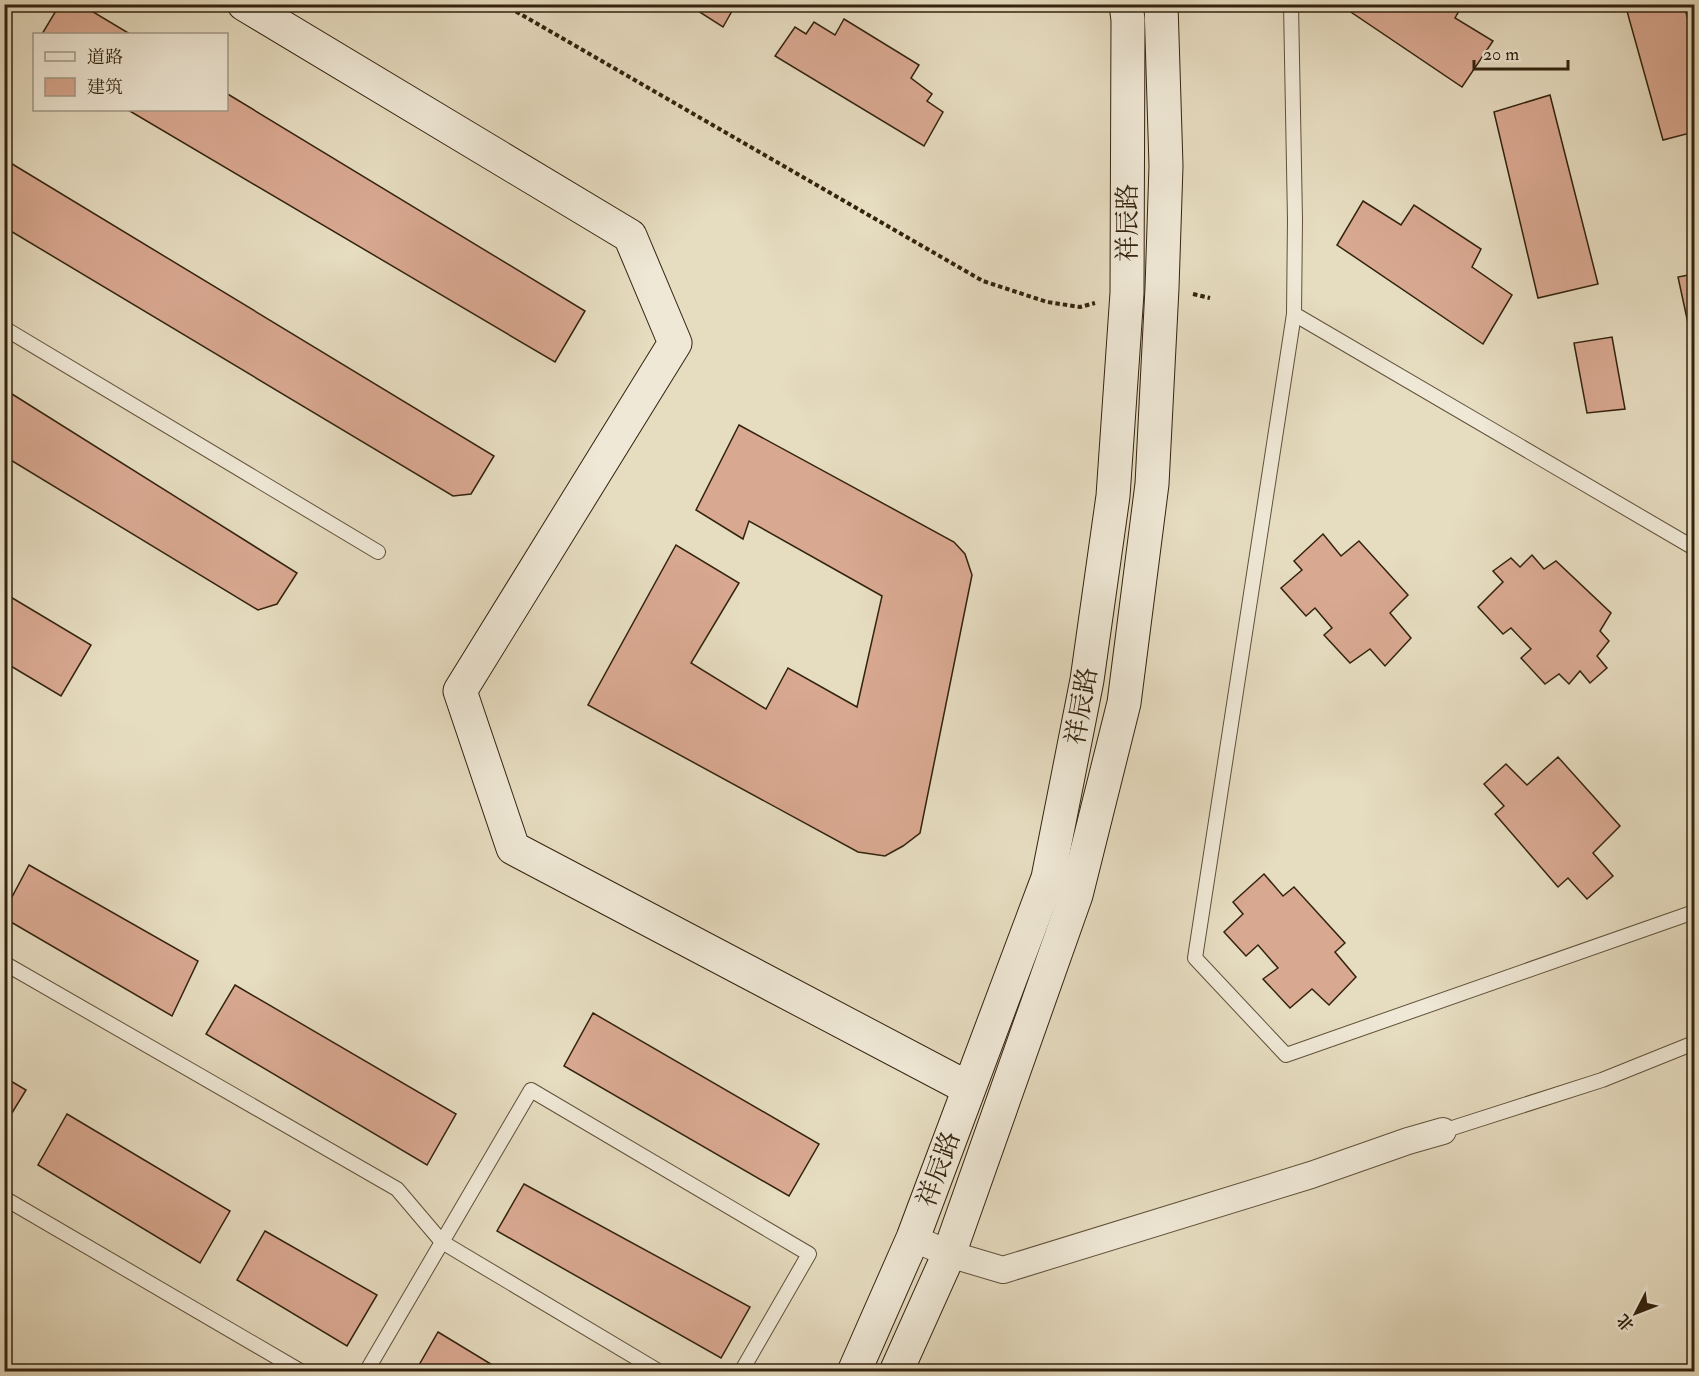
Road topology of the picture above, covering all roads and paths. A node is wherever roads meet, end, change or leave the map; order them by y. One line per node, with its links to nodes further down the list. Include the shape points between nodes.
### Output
1 (244, 4): 16 (street, via 630,236 675,344 460,691 513,848)
2 (502, 4): 7 (path, via 983,281 1047,302 1080,308)
3 (1126, 4): 7 (street, 祥辰路)
4 (1161, 4): 6 (street, 祥辰路, via 1166,166)
5 (1291, 4): 9 (lane)
6 (1162, 288): 8 (path); 21 (street, 祥辰路, via 1152,484 1124,703 1076,895)
7 (1127, 293): 16 (street, 祥辰路, via 1113,496 1087,680 1048,878)
8 (1210, 298)
9 (1294, 314): 11 (lane); 13 (lane, via 1196,958 1286,1055)
10 (4, 328): 12 (lane)
11 (1695, 548)
12 (378, 552)
13 (1695, 912)
14 (4, 963): 20 (lane, via 397,1189)
15 (1695, 1043): 17 (lane, via 1602,1080)
16 (968, 1088): 19 (street, 祥辰路)
17 (1443, 1131): 21 (street, via 1003,1270)
18 (4, 1198): 22 (lane)
19 (913, 1238): 21 (street); 26 (street, 祥辰路)
20 (442, 1242): 23 (lane); 24 (lane); 25 (lane, via 531,1090 809,1254)
21 (949, 1254): 27 (street, 祥辰路)
22 (302, 1371)
23 (366, 1371)
24 (660, 1371)
25 (741, 1371)
26 (854, 1371)
27 (896, 1371)

